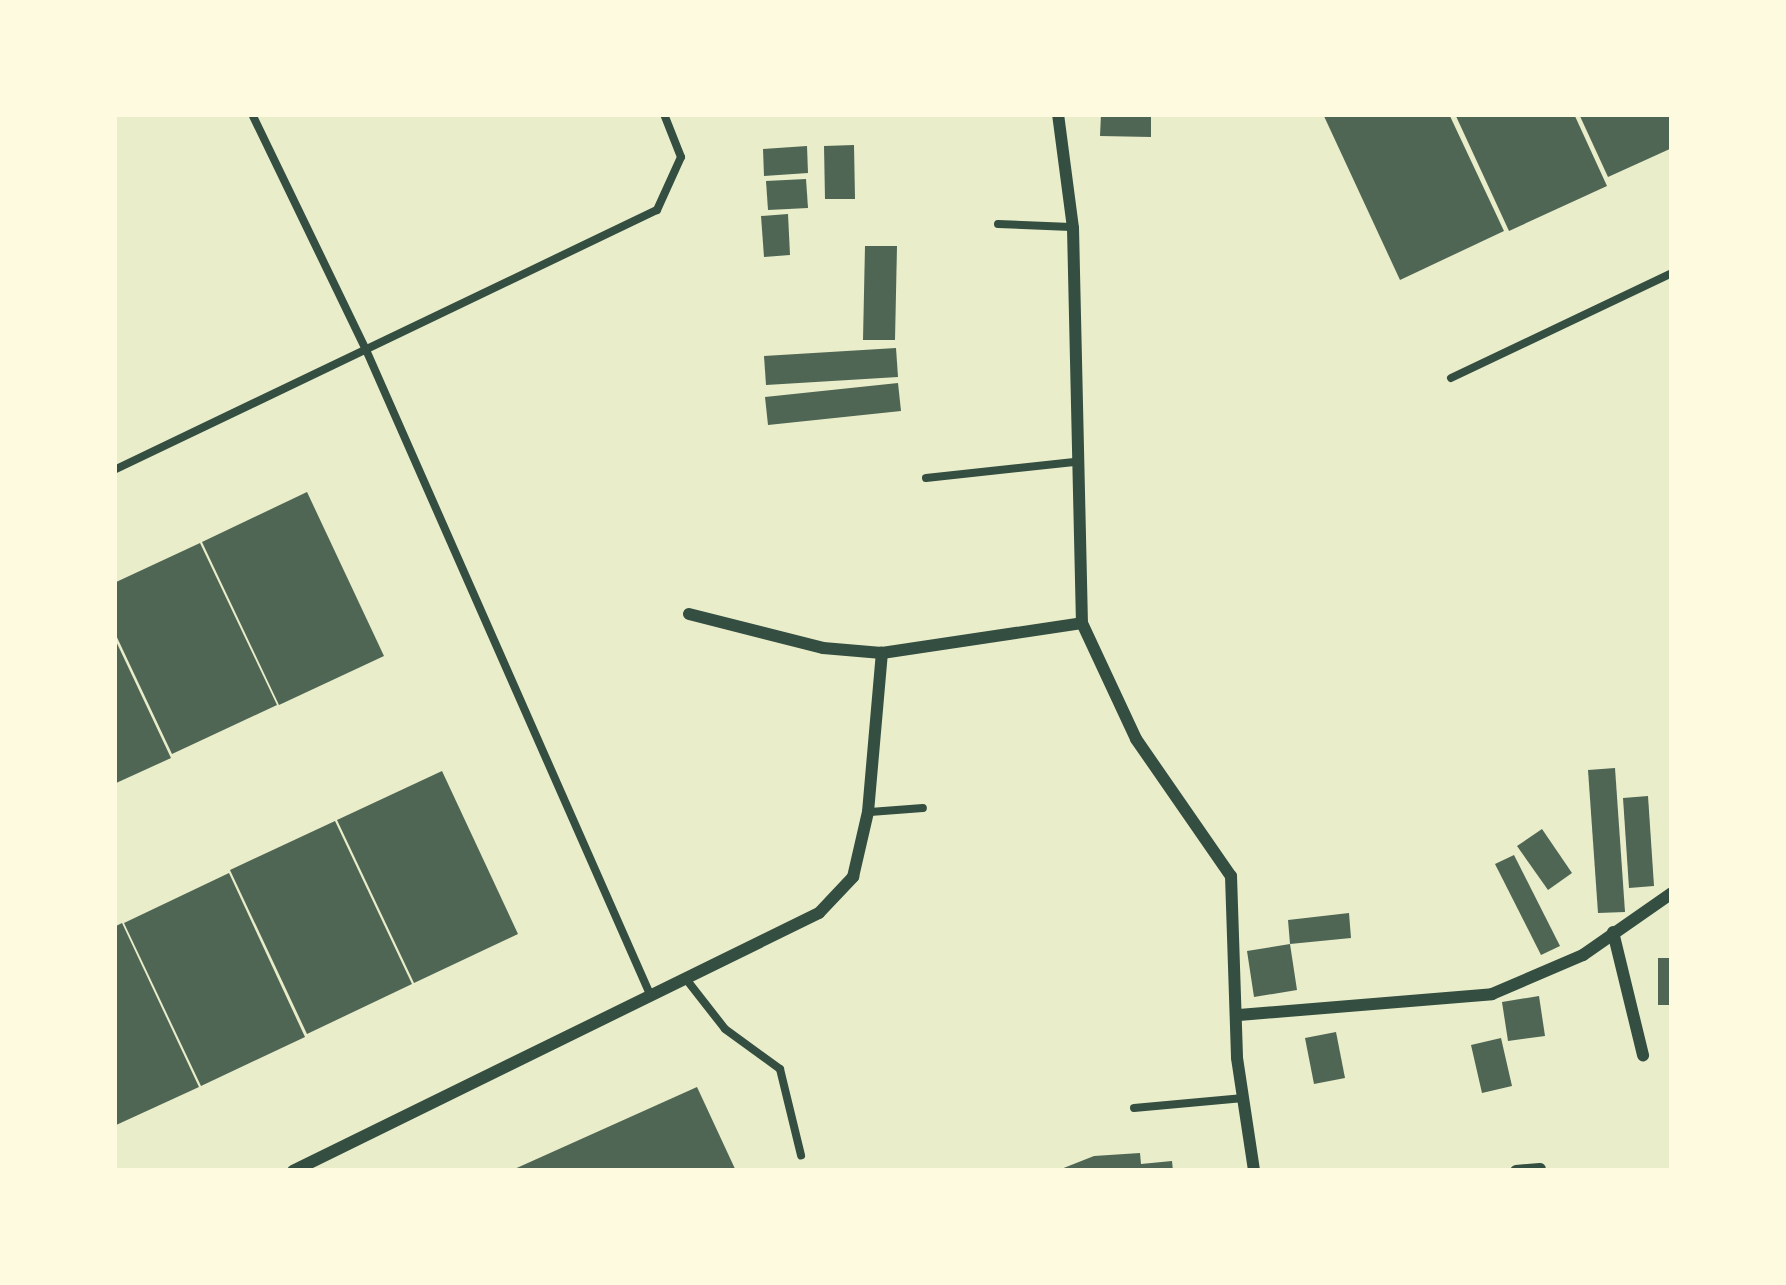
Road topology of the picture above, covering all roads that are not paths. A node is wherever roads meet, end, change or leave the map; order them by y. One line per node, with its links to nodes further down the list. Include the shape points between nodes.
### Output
1 (251, 114): 7 (lane)
2 (664, 114): 7 (lane, via 681,157 657,210)
3 (1058, 114): 5 (street)
4 (998, 224): 5 (lane)
5 (1073, 227): 9 (street)
6 (1672, 273): 8 (lane)
7 (367, 352): 10 (lane); 20 (lane)
8 (1451, 378)
9 (1074, 462): 11 (lane); 13 (street)
10 (114, 470)
11 (926, 478)
12 (689, 614): 14 (street, via 823,648)
13 (1082, 623): 14 (street); 21 (street, via 1136,740 1231,875)
14 (883, 653): 16 (street)
15 (922, 808): 16 (lane)
16 (868, 812): 19 (street, via 853,878 819,913)
17 (1672, 893): 18 (street)
18 (1613, 932): 21 (street, via 1544,975 1492,994); 22 (street)
19 (685, 978): 20 (street); 25 (lane, via 725,1029 780,1069)
20 (649, 992): 27 (street)
21 (1239, 1015): 23 (street)
22 (1643, 1055)
23 (1244, 1098): 24 (lane); 28 (street)
24 (1134, 1108)
25 (801, 1155)
26 (1540, 1169): 29 (street)
27 (293, 1171)
28 (1254, 1171)
29 (1516, 1171)

